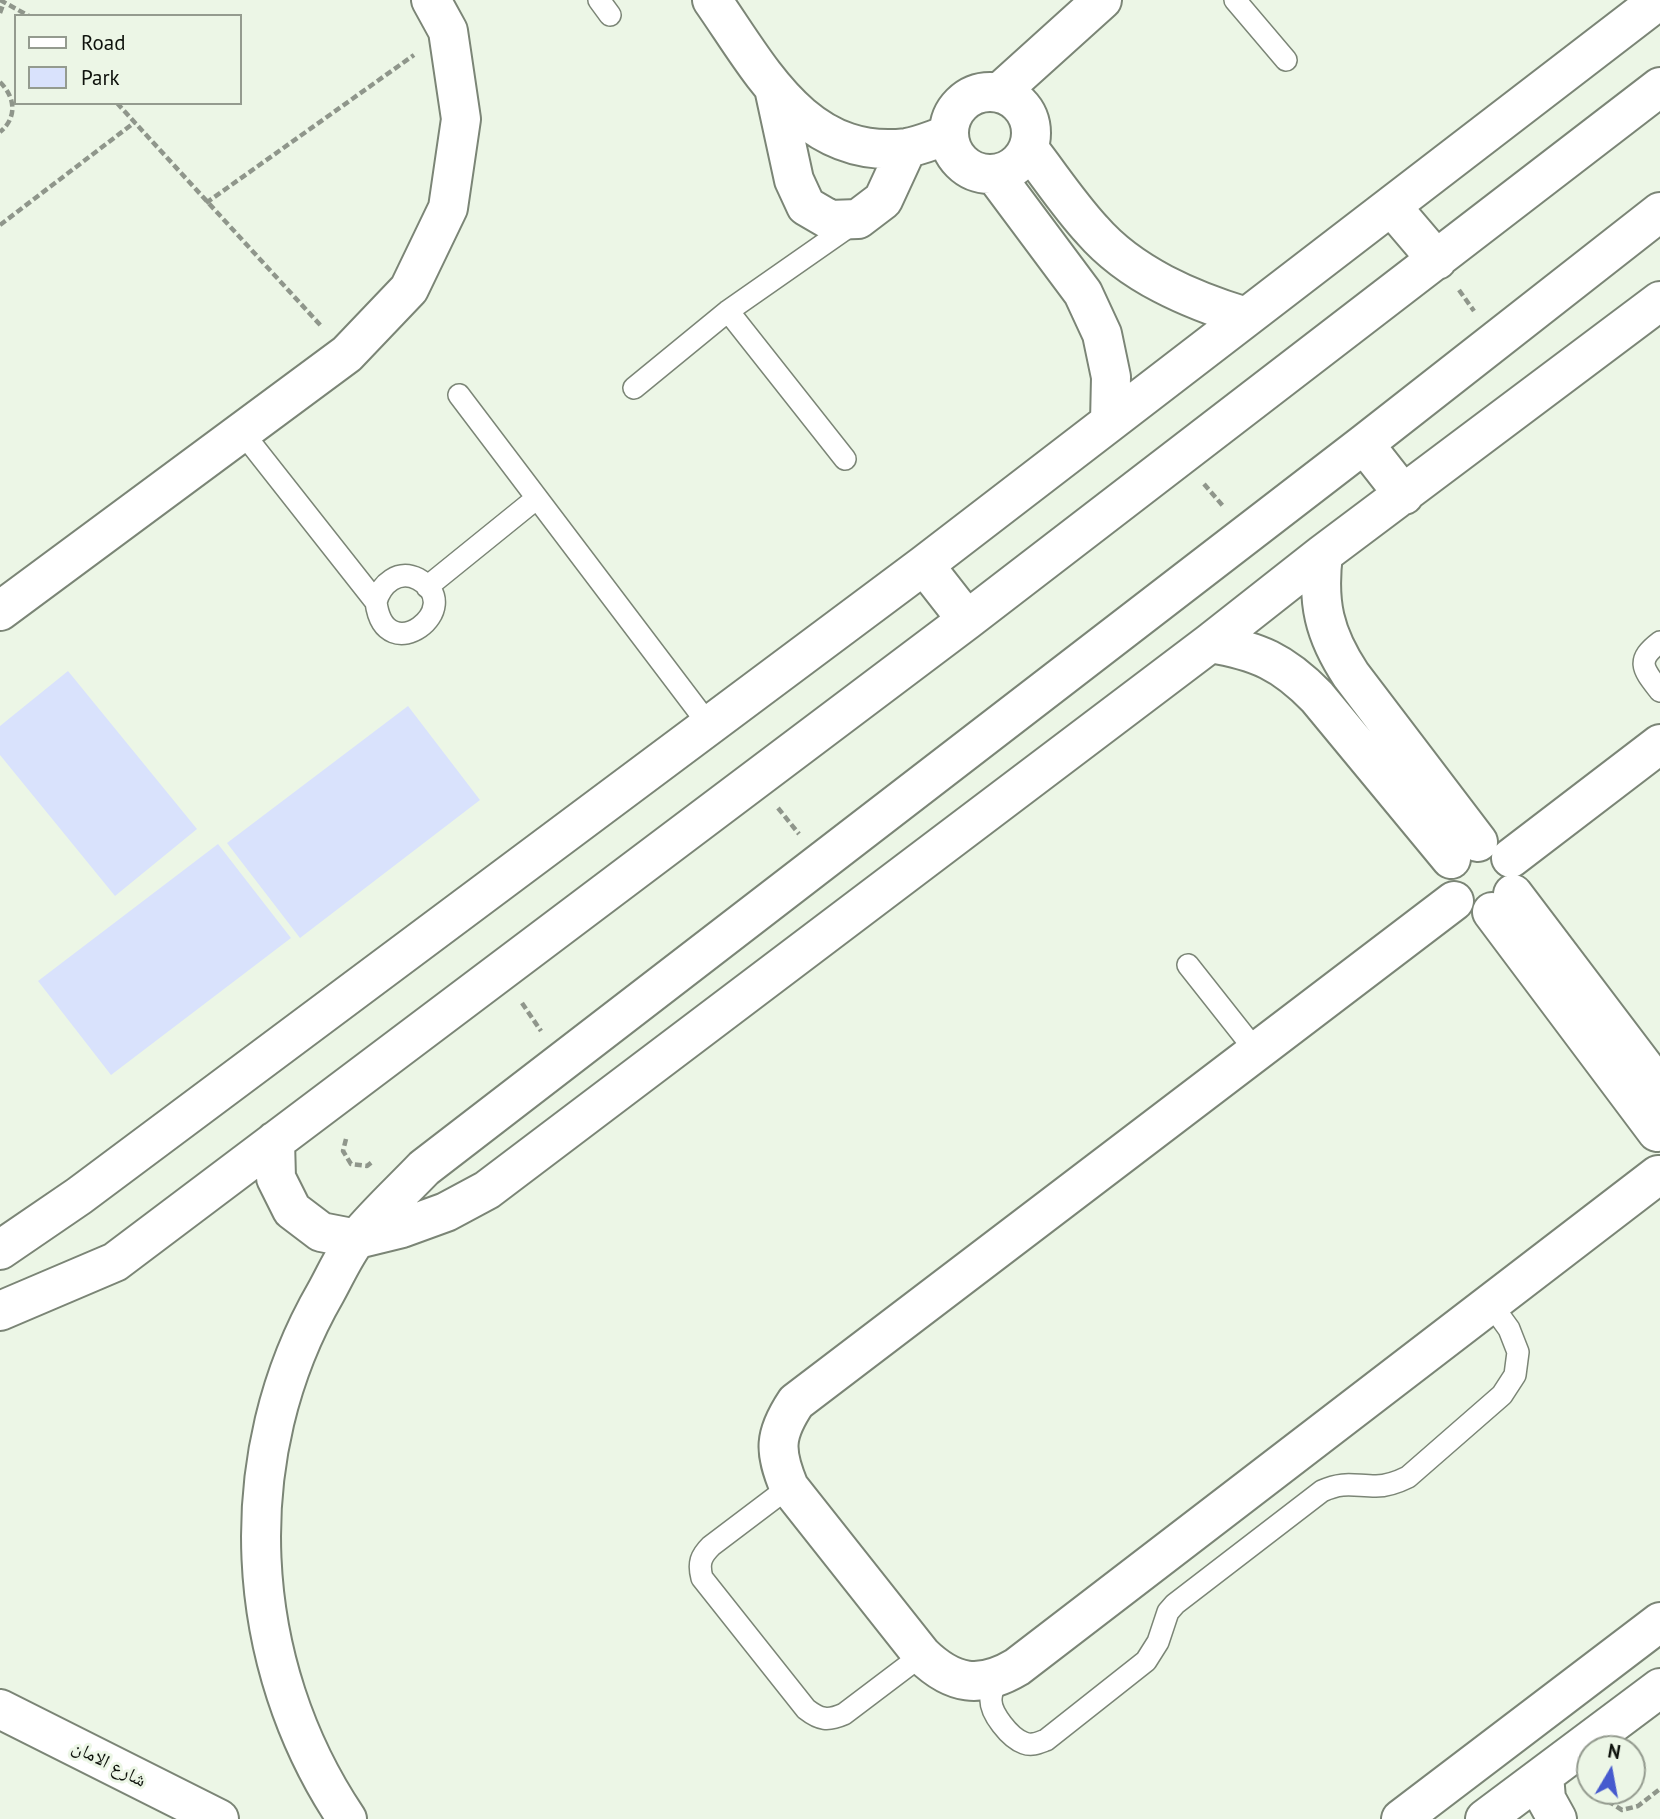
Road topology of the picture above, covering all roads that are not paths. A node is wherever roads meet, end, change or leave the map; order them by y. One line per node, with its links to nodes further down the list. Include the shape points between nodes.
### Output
1 (712, 0): 7 (street)
2 (1102, 0): 9 (street)
3 (1659, 0): 14 (street)
4 (1245, 3): 6 (lane)
5 (440, 15): 24 (street, via 461,119 448,208 409,289 347,355)
6 (1286, 60)
7 (774, 88): 11 (street, via 799,116 832,137 869,147); 16 (street, via 794,180 806,206 830,220)
8 (1660, 88): 17 (street)
9 (1000, 92): 10 (street, via 981,92 964,101 952,116); 12 (street, via 1024,108 1032,135)
10 (948, 135): 11 (street); 13 (street, via 952,152 962,165)
11 (907, 148): 16 (street, via 883,200)
12 (1029, 149): 13 (street, via 1021,162); 20 (street, via 1093,232 1126,261 1194,299)
13 (995, 175): 23 (street, via 1083,293 1102,334 1111,377)
14 (1391, 206): 17 (street); 20 (street)
15 (1660, 212): 25 (street)
16 (858, 219): 19 (lane)
17 (1437, 260): 34 (street)
18 (1660, 301): 27 (street)
19 (728, 311): 21 (lane); 26 (lane)
20 (1246, 317): 23 (street)
21 (634, 388)
22 (459, 395): 28 (lane)
23 (1110, 422): 30 (street)
24 (243, 432): 32 (lane); 33 (street)
25 (1364, 444): 27 (street); 47 (street, via 424,1168)
26 (845, 459)
27 (1404, 495): 29 (street)
28 (537, 498): 31 (lane); 38 (lane)
29 (1323, 554): 36 (street); 40 (street, via 1321,605 1337,653)
30 (924, 565): 34 (street); 38 (street)
31 (426, 587): 32 (lane, via 418,579 396,578 386,583); 32 (lane, via 432,596 430,618 413,632 391,630 377,613)
32 (376, 602)
33 (0, 611)
34 (967, 620): 45 (street, via 767,794)
35 (1660, 642): 37 (lane, via 1645,656 1643,665)
36 (1210, 643): 40 (street, via 1241,648 1296,676); 47 (street, via 488,1190 446,1212)
37 (1660, 691)
38 (709, 725): 48 (street, via 79,1196)
39 (1660, 744): 40 (street)
40 (1489, 873): 42 (street, via 1446,873 1454,901); 43 (street); 44 (street)
41 (1188, 965): 42 (lane)
42 (1256, 1051): 51 (street, via 796,1402 783,1421 778,1443 780,1466)
43 (1660, 1088)
44 (1659, 1131): 46 (street, via 1651,1146 1651,1161)
45 (275, 1141): 47 (street, via 276,1178 292,1210 321,1232); 50 (street, via 115,1262)
46 (1659, 1176): 49 (street)
47 (357, 1239): 59 (street, via 306,1326 273,1419 260,1518 266,1616 291,1712)
48 (0, 1250)
49 (1491, 1304): 54 (street); 54 (lane, via 1518,1352 1515,1375 1502,1395 1408,1477 1378,1486 1348,1483 1322,1491 1175,1604 1146,1661 1046,1740 1022,1743 992,1711 990,1699)
50 (0, 1311)
51 (789, 1487): 53 (street); 53 (lane, via 702,1554 702,1578 817,1718 844,1714)
52 (1660, 1622): 60 (street)
53 (922, 1655): 54 (street, via 937,1670 956,1679)
54 (999, 1677)
55 (1660, 1688): 57 (street)
56 (0, 1709): 58 (street, شارع الامان)
57 (1544, 1775): 61 (street); 62 (street, via 1546,1799)
58 (219, 1819)
59 (348, 1819)
60 (1401, 1819)
61 (1485, 1819)
62 (1557, 1819)

